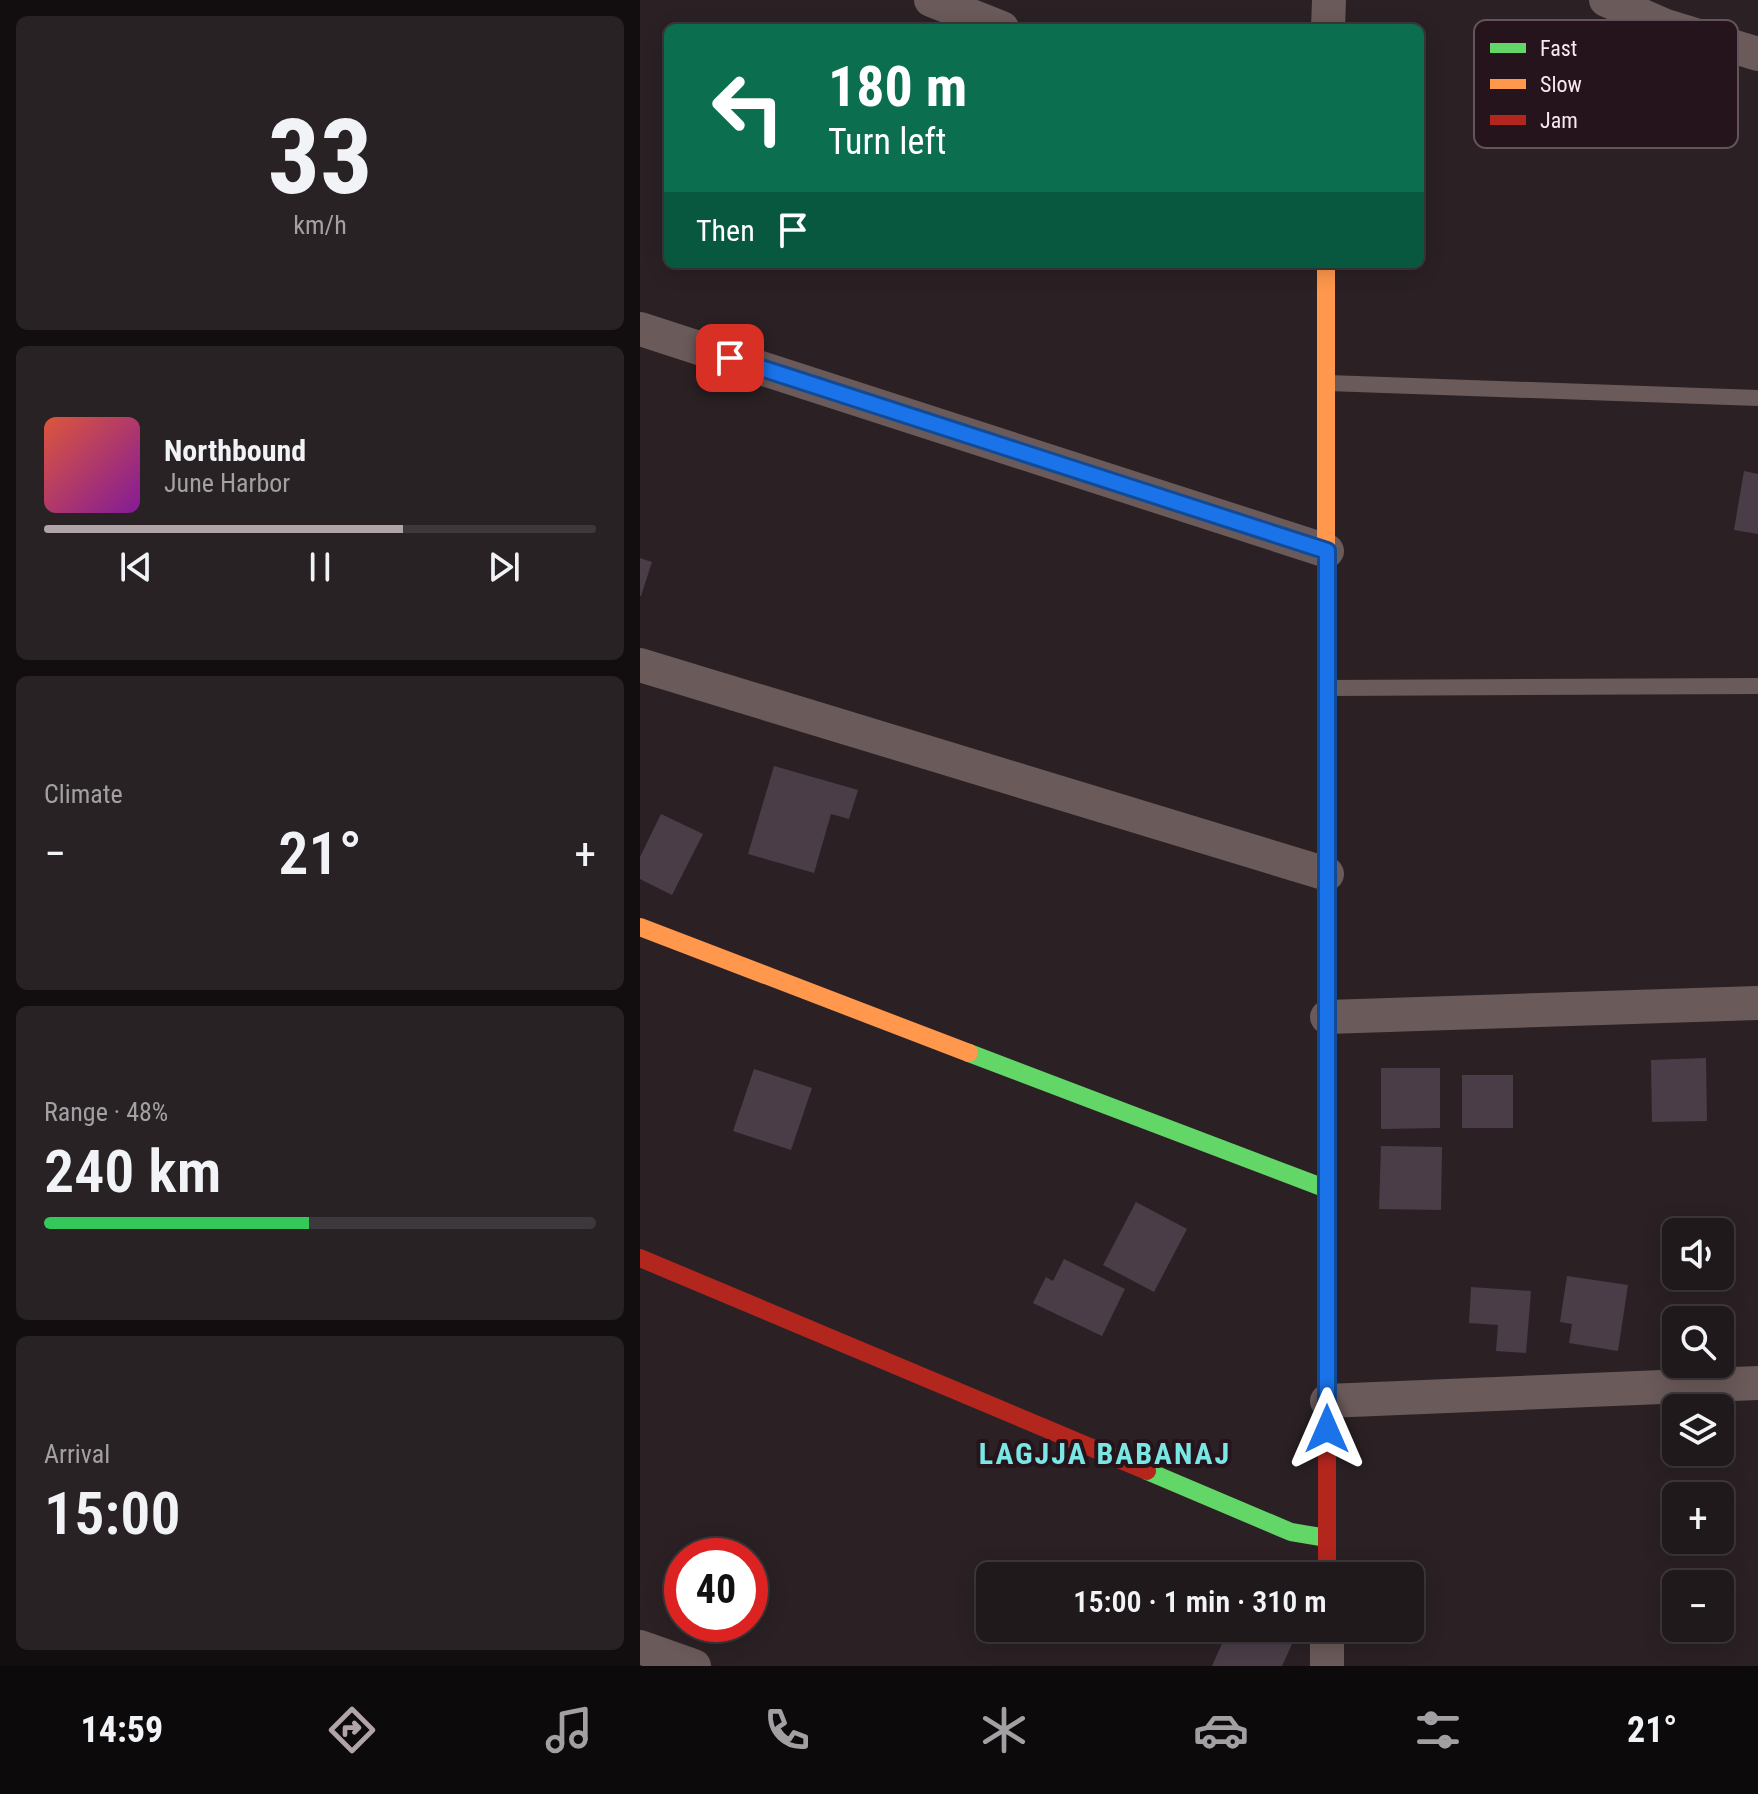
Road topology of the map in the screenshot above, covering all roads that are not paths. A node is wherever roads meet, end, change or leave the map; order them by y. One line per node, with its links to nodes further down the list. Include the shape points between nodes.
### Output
1 (931, 0): 5 (street)
2 (1329, 0): 6 (street)
3 (1606, 0): 4 (street)
4 (1652, 20)
5 (992, 24)
6 (1328, 24)
7 (1738, 48): 8 (street)
8 (1758, 54)
9 (1326, 268): 11 (street)
10 (640, 329): 13 (street)
11 (1326, 383): 12 (lane); 13 (street)
12 (1758, 398)
13 (1327, 551): 16 (street)
14 (640, 665): 17 (street)
15 (1758, 686): 16 (lane)
16 (1327, 688): 17 (street)
17 (1327, 874): 20 (street)
18 (640, 927): 21 (street)
19 (1758, 1003): 20 (street)
20 (1327, 1017): 21 (street)
21 (1327, 1189): 24 (street)
22 (640, 1258): 25 (street, via 1291,1532)
23 (1758, 1383): 24 (street)
24 (1327, 1401): 25 (street)
25 (1327, 1538): 26 (street)
26 (1327, 1562)
27 (1327, 1642): 30 (street)
28 (640, 1647): 29 (street)
29 (694, 1666)
30 (1327, 1666)

